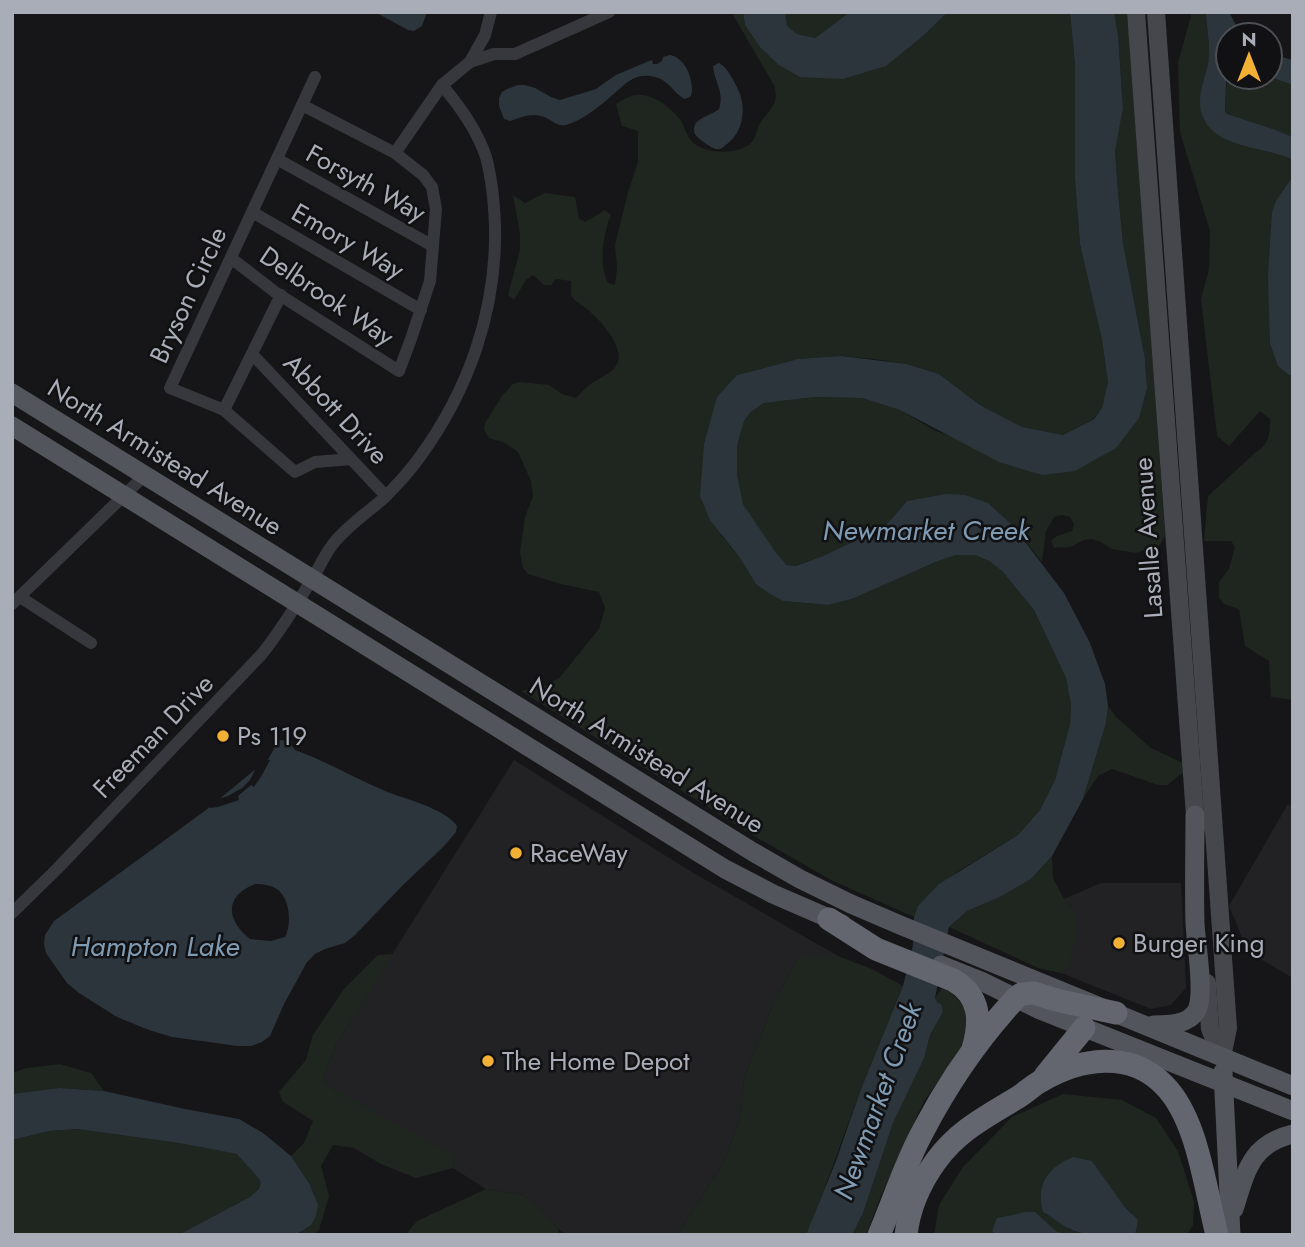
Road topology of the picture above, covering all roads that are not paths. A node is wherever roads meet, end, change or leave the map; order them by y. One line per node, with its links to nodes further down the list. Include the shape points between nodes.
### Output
1 (491, 12): 5 (street)
2 (609, 12): 5 (street, via 515,54 494,54)
3 (1136, 12): 28 (main road, Lasalle Avenue)
4 (1156, 12): 37 (main road, Lasalle Avenue, via 1228,1028)
5 (470, 62): 7 (street)
6 (316, 77): 8 (street, Bryson Circle)
7 (442, 85): 9 (street); 23 (street, Freeman Drive, via 478,138 490,175 495,214 491,295 477,349 453,402 419,458)
8 (302, 106): 9 (street); 10 (street, Bryson Circle)
9 (395, 153): 12 (street, via 432,187 436,209)
10 (277, 159): 11 (street, Bryson Circle); 12 (street, Forsyth Way)
11 (252, 212): 13 (street, Bryson Circle); 15 (street, Emory Way)
12 (433, 246): 15 (street, via 430,281)
13 (230, 258): 14 (street, Delbrook Way); 18 (street, Bryson Circle, via 170,388)
14 (281, 295): 15 (street, Delbrook Way, via 398,371); 16 (street)
15 (421, 310)
16 (252, 354): 18 (street); 20 (street, Abbott Drive)
17 (12, 393): 21 (main road, North Armistead Avenue)
18 (224, 411): 20 (street, Bryson Circle, via 295,472 315,462)
19 (12, 426): 22 (main road, North Armistead Avenue)
20 (351, 459): 23 (street, Abbott Drive)
21 (144, 476): 22 (street); 24 (main road, North Armistead Avenue)
22 (125, 496): 25 (street); 26 (main road, North Armistead Avenue)
23 (386, 496): 24 (street, Freeman Drive, via 341,534)
24 (312, 578): 26 (street, Freeman Drive); 33 (main road, North Armistead Avenue, via 800,879)
25 (16, 600): 27 (street)
26 (297, 604): 29 (street, Freeman Drive, via 256,661); 30 (main road, North Armistead Avenue, via 725,870)
27 (91, 643)
28 (1195, 815): 34 (main road, via 1199,1004 1182,1022); 37 (main road, Lasalle Avenue, via 1210,1029)
29 (12, 913)
30 (829, 919): 31 (highway, via 876,949 891,950)
31 (948, 973): 32 (main road); 36 (highway, via 967,991 976,1009 978,1032)
32 (1015, 999): 33 (highway, via 1034,993); 35 (main road); 36 (highway)
33 (1116, 1013): 34 (main road, North Armistead Avenue)
34 (1144, 1024): 37 (main road, North Armistead Avenue)
35 (1084, 1028): 38 (highway); 39 (main road)
36 (973, 1051): 44 (highway, via 922,1132)
37 (1222, 1057): 39 (main road, Lasalle Avenue); 40 (main road, North Armistead Avenue)
38 (1041, 1081): 43 (highway, via 1072,1066 1116,1061 1145,1071 1164,1085 1186,1117); 45 (highway, via 952,1142 924,1179)
39 (1223, 1082): 41 (main road); 43 (main road, Lasalle Avenue)
40 (1293, 1086)
41 (1293, 1111)
42 (1293, 1134): 43 (main road, via 1270,1142 1255,1154)
43 (1226, 1230)
44 (880, 1235)
45 (906, 1235)

